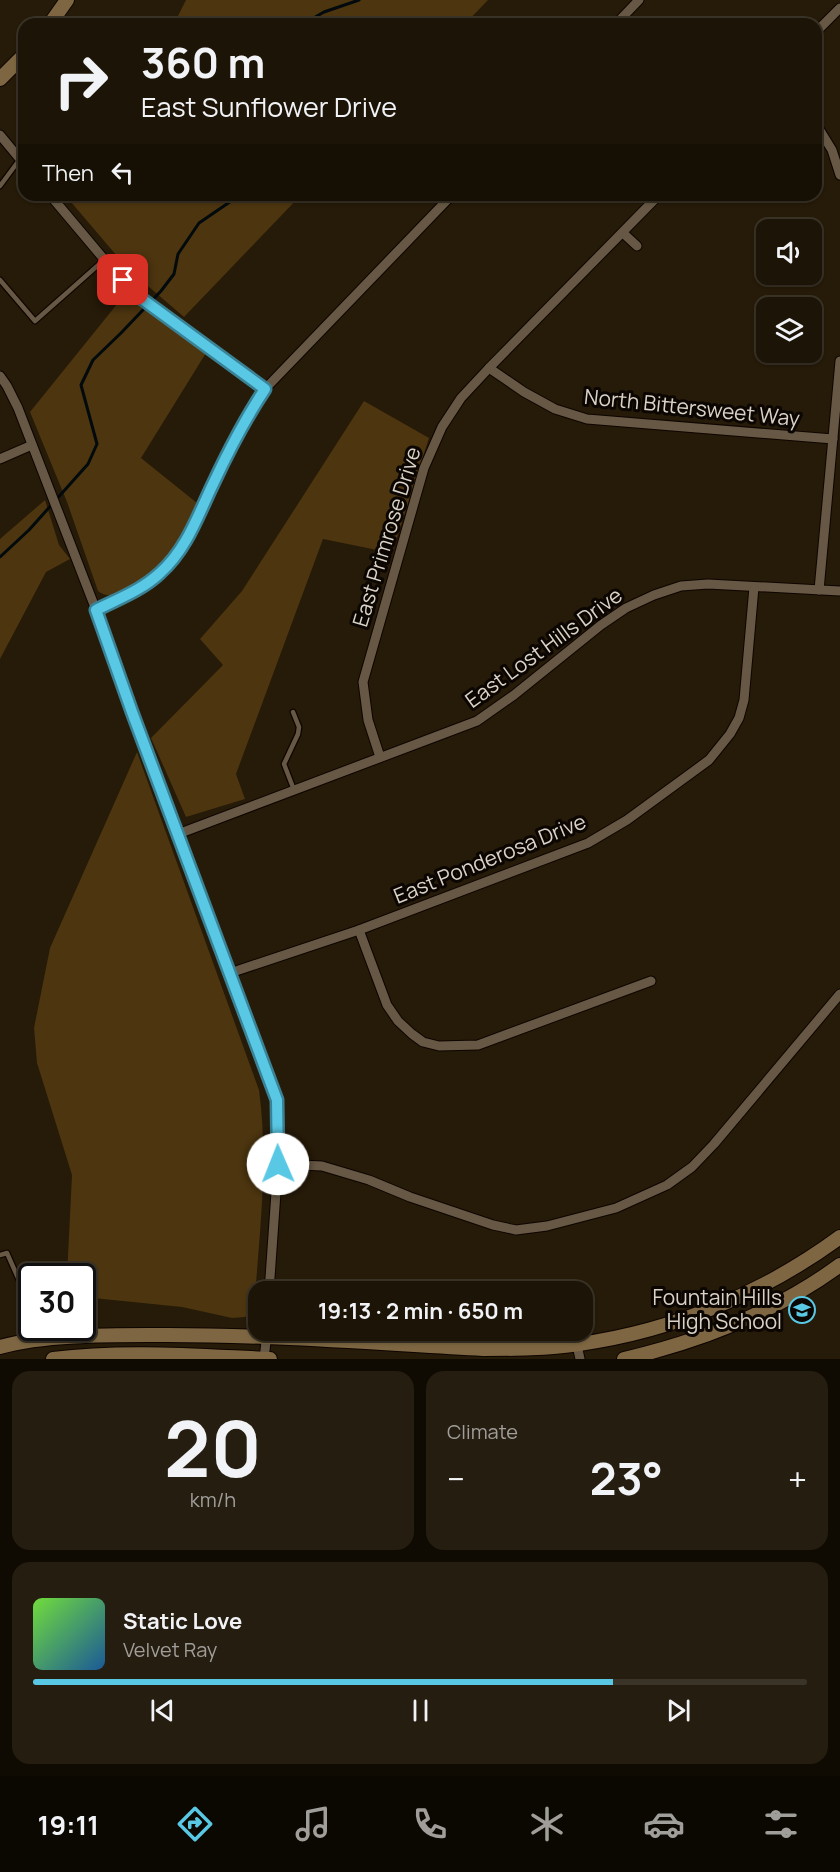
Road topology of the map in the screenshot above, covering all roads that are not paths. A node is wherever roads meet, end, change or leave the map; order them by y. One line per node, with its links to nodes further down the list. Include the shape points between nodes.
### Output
1 (67, 0): 4 (street)
2 (639, 0): 5 (street)
3 (840, 8): 6 (street)
4 (54, 18)
5 (622, 18)
6 (822, 26)
7 (18, 61): 8 (street)
8 (0, 79)
9 (822, 134): 13 (street)
10 (0, 135): 11 (street)
11 (18, 157)
12 (18, 166): 14 (lane)
13 (840, 175)
14 (0, 186)
15 (55, 201): 20 (street)
16 (446, 201): 25 (street)
17 (653, 201): 18 (street, East Primrose Drive)
18 (623, 233): 19 (street); 23 (street, East Primrose Drive)
19 (637, 246)
20 (104, 260): 21 (lane, via 35,321); 25 (street, via 138,296)
21 (0, 280)
22 (840, 361): 26 (street)
23 (489, 368): 26 (street, North Bittersweet Way, via 555,409 587,419); 34 (street, East Primrose Drive, via 461,398 442,427 424,468 363,682 368,720)
24 (0, 376): 27 (street)
25 (265, 389): 32 (street, via 248,415 184,546 159,575)
26 (833, 439): 30 (street)
27 (32, 445): 28 (street); 32 (street)
28 (0, 459)
29 (754, 587): 30 (street, East Lost Hills Drive); 34 (street, East Lost Hills Drive, via 681,586 654,595 601,625 477,721); 37 (street, East Ponderosa Drive, via 744,700 730,734 709,760 627,820 588,843)
30 (819, 590): 31 (street, East Lost Hills Drive)
31 (840, 591)
32 (96, 610): 36 (street)
33 (293, 712): 35 (lane, via 298,734 284,764)
34 (380, 757): 35 (street, East Lost Hills Drive)
35 (294, 790): 36 (street, East Lost Hills Drive)
36 (178, 834): 38 (street)
37 (359, 930): 38 (street, East Ponderosa Drive); 39 (street, via 387,1005 398,1021 423,1042 439,1046 478,1045)
38 (230, 973): 41 (street, via 277,1100)
39 (651, 981)
40 (840, 994): 41 (street, via 692,1167 667,1185 616,1208 516,1230 322,1166)
41 (278, 1164): 46 (street)
42 (840, 1237): 53 (street, via 754,1291 715,1308 620,1337)
43 (0, 1256): 45 (lane, via 7,1253)
44 (840, 1265): 60 (street, via 796,1294 742,1320 669,1348)
45 (18, 1278)
46 (270, 1281)
47 (96, 1332): 48 (street)
48 (248, 1334)
49 (36, 1341): 54 (street)
50 (82, 1341): 55 (street)
51 (266, 1341): 57 (street)
52 (368, 1341): 53 (street, via 483,1349)
53 (577, 1345): 59 (street)
54 (0, 1347)
55 (85, 1357): 56 (street); 57 (street, via 192,1355)
56 (53, 1359)
57 (264, 1359): 58 (street)
58 (270, 1359)
59 (580, 1359)
60 (624, 1359)

